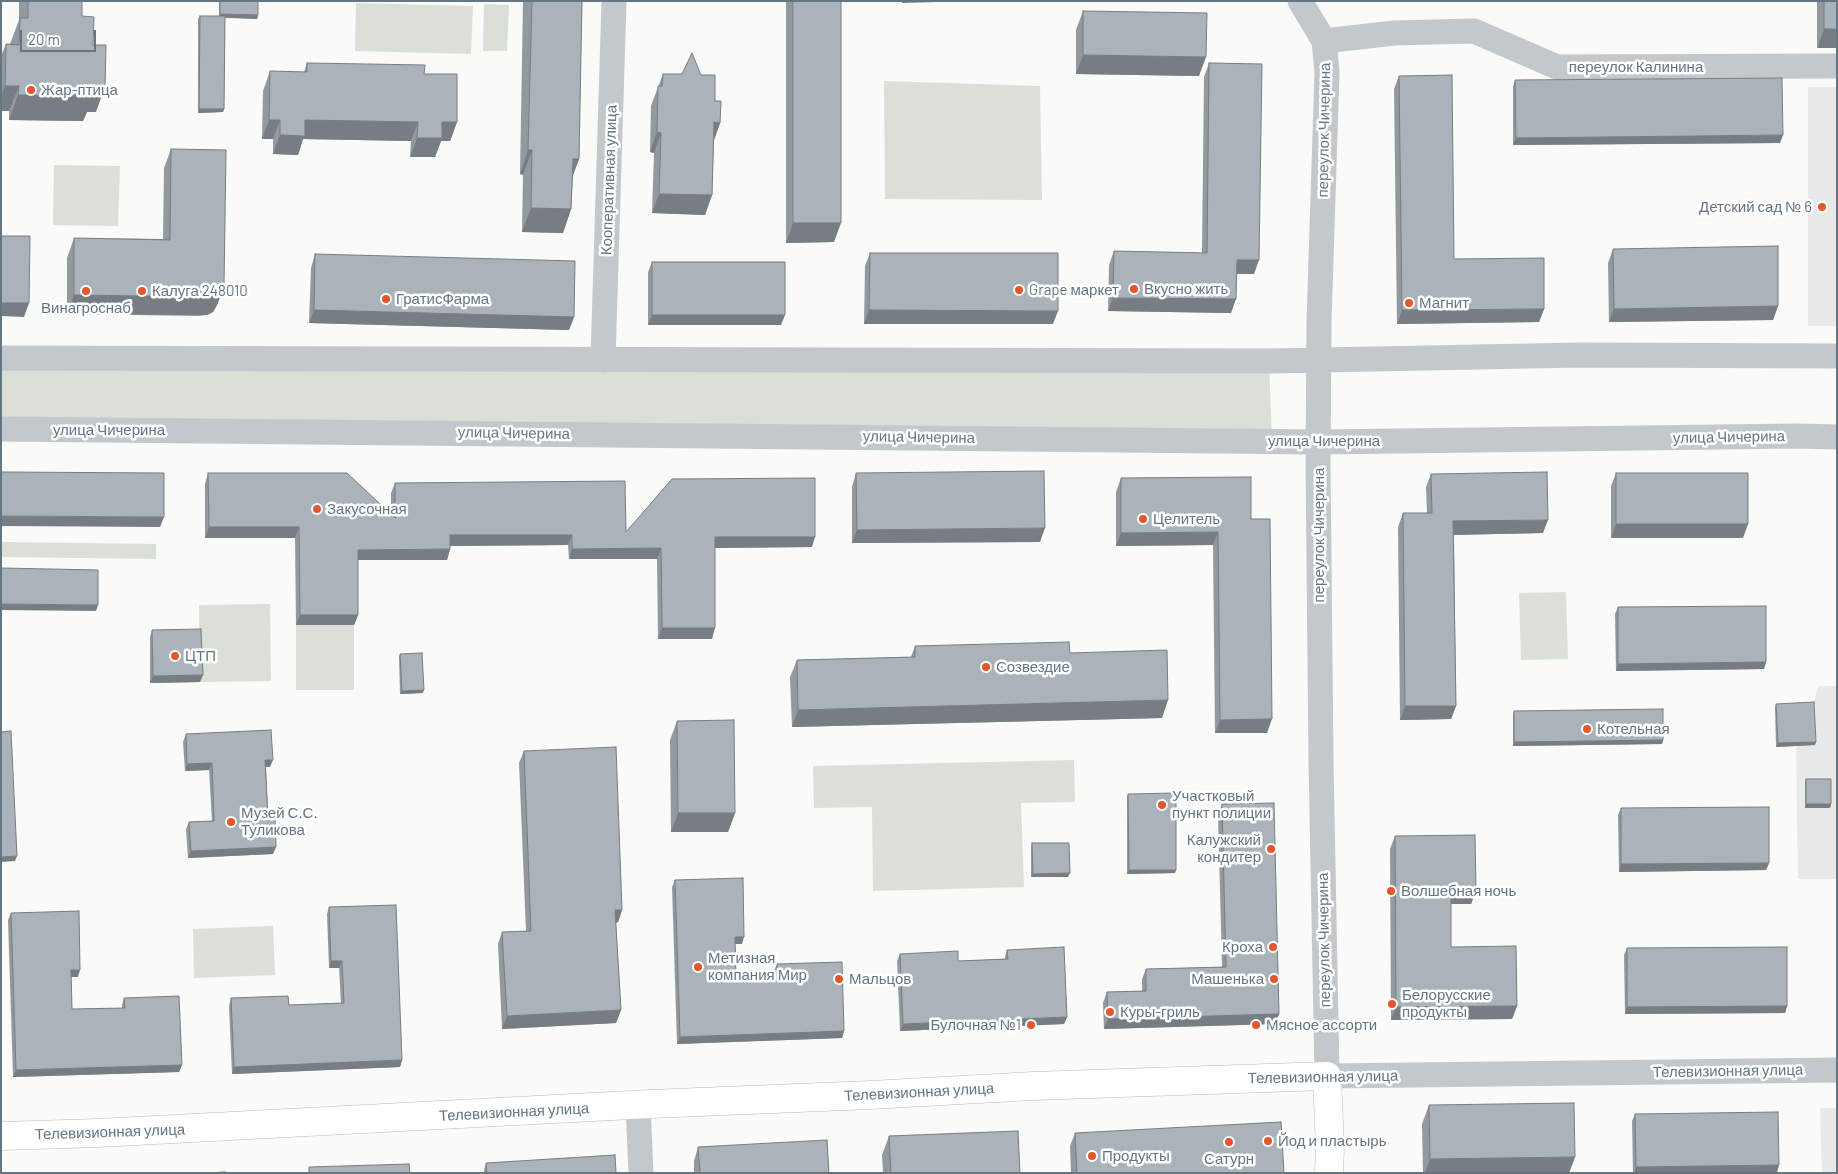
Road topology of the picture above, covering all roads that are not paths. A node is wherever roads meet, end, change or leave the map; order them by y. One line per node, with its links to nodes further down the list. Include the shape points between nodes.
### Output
1 (614, 1): 7 (street, Кооперативная улица)
2 (1300, 1): 3 (street, переулок Чичерина)
3 (1324, 41): 4 (street, переулок Калинина, via 1394,33 1474,32 1558,67); 8 (street, переулок Чичерина, via 1327,72)
4 (1837, 66)
5 (1837, 356): 8 (street)
6 (1, 358): 7 (street)
7 (604, 360): 8 (street)
8 (1320, 360): 11 (street, переулок Чичерина)
9 (1, 429): 11 (street, улица Чичерина)
10 (1837, 437): 11 (street, улица Чичерина)
11 (1319, 442): 13 (street, переулок Чичерина, via 1320,730)
12 (1837, 1070): 13 (street, Телевизионная улица)
13 (1327, 1076): 14 (main road, Телевизионная улица, via 1100,1083); 17 (main road)
14 (638, 1105): 15 (main road, Телевизионная улица); 16 (street)
15 (1, 1136)
16 (641, 1173)
17 (1329, 1173)

